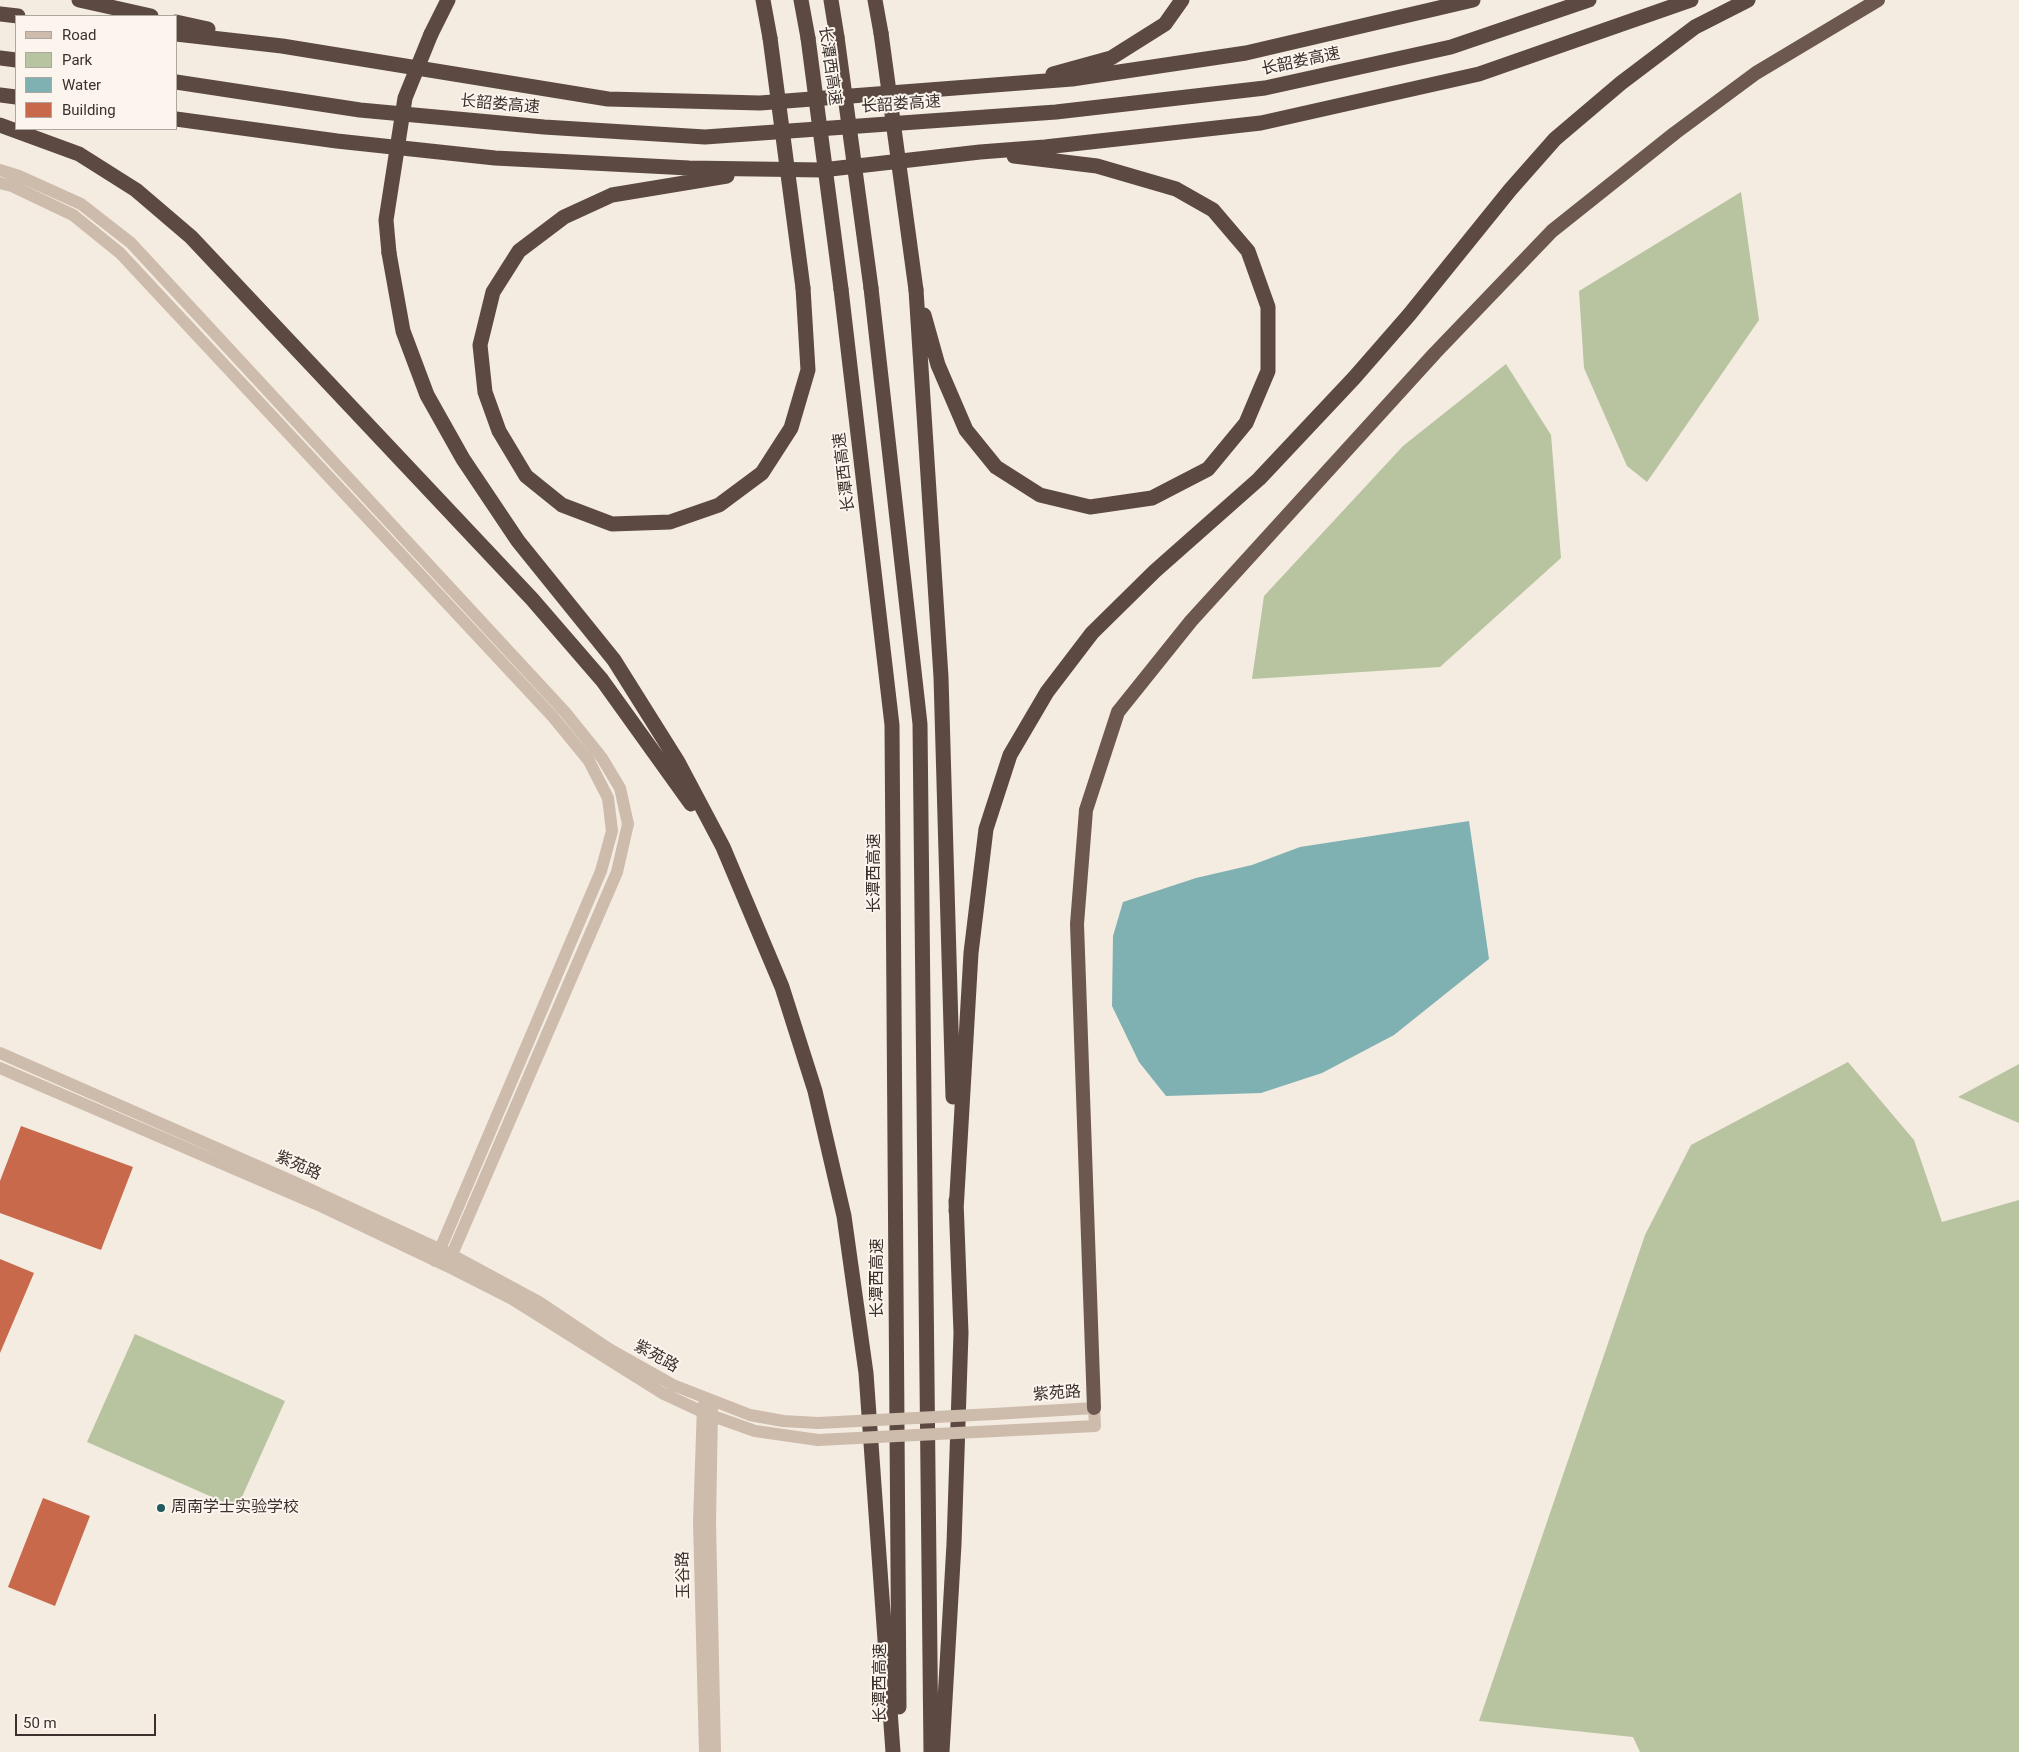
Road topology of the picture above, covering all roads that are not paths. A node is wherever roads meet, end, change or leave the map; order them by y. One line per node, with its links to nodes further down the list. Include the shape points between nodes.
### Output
1 (79, 0): 15 (highway)
2 (448, 0): 34 (highway, bridge, via 405,98 386,220 403,332 427,395 463,459 518,541 614,660 678,762)
3 (763, 0): 30 (highway, bridge, via 803,288 808,370 791,428 762,473 719,505 670,522 612,524 562,505 526,476 499,431 485,392 480,345 493,292 519,251 564,217 612,195)
4 (801, 0): 45 (highway, 长潭西高速, bridge, via 841,289 892,725)
5 (831, 0): 46 (highway, 长潭西高速, bridge, via 871,288 920,724)
6 (875, 0): 18 (highway)
7 (881, 0): 18 (highway)
8 (1182, 0): 24 (highway, via 1165,24 1111,58)
9 (1473, 0): 24 (highway, 长韶娄高速, via 1246,53 1072,79)
10 (1588, 0): 23 (highway, 长韶娄高速, via 1451,47 1265,88 1056,112 705,137 544,127 360,110)
11 (1691, 0): 29 (highway, via 1478,74 1261,123)
12 (1748, 0): 37 (highway, via 1695,26 1554,139 1354,378 1259,479 1155,571 1092,633 1047,692 1010,755 986,829 970,953)
13 (1878, 0): 40 (highway, via 1756,73 1552,231 1435,353 1191,621 1118,712 1086,810 1076,924)
14 (0, 14): 16 (highway)
15 (147, 15)
16 (15, 16)
17 (178, 22): 20 (highway)
18 (881, 33): 33 (highway, bridge)
19 (178, 34): 20 (highway, 长韶娄高速)
20 (282, 46): 24 (highway, 长韶娄高速, via 608,99 760,103)
21 (0, 59): 22 (highway)
22 (15, 60)
23 (178, 82)
24 (1017, 83)
25 (0, 94): 26 (highway)
26 (15, 97)
27 (178, 119): 30 (highway, via 495,158)
28 (0, 125): 34 (highway, via 79,154 136,190 191,237 532,599 602,680)
29 (980, 152): 30 (highway, via 822,170); 33 (highway, via 1097,166 1176,189 1213,210 1248,251 1268,307 1268,371 1246,423 1208,469 1152,498 1090,507 1040,495 996,467 966,430 938,364)
30 (770, 169)
31 (0, 170): 38 (street, via 81,204 131,243 565,712 602,758 620,788 628,824 617,872)
32 (0, 183): 38 (street, via 73,215 120,253 553,717 588,761 608,798 612,831 601,871)
33 (916, 290): 37 (highway, via 942,705)
34 (723, 847): 44 (highway, via 782,987 815,1090 844,1216 866,1372)
35 (0, 1053): 38 (street, 紫苑路, via 294,1182)
36 (0, 1068): 38 (street, 紫苑路)
37 (956, 1210): 47 (highway, via 961,1342)
38 (444, 1258): 39 (street, 紫苑路, via 539,1302 609,1349 673,1386); 41 (street, 紫苑路, via 662,1393)
39 (708, 1400): 40 (street, 紫苑路, bridge, via 750,1415 818,1423); 41 (street, 玉谷路)
40 (1094, 1408): 41 (street, 紫苑路, bridge, via 1095,1426 818,1440 755,1430)
41 (708, 1414): 42 (street, 玉谷路, via 699,1522); 43 (street, 玉谷路)
42 (705, 1752)
43 (715, 1752)
44 (893, 1752)
45 (899, 1752)
46 (931, 1752)
47 (942, 1752)

